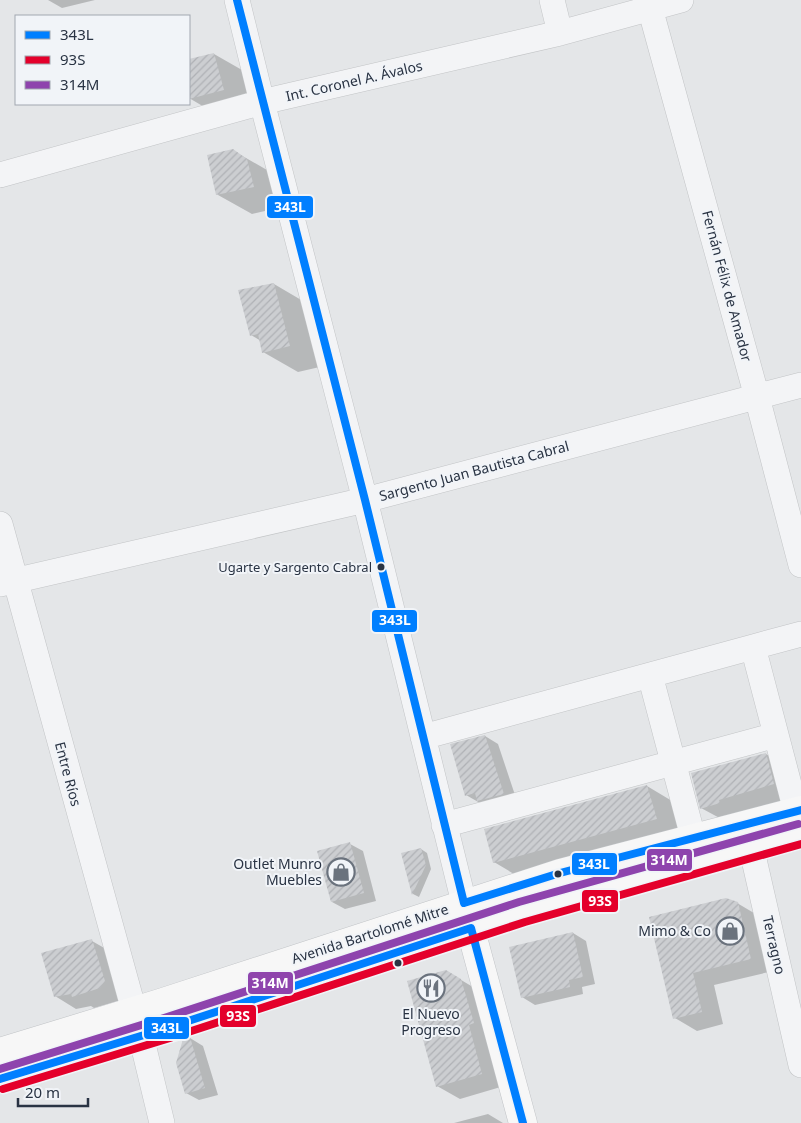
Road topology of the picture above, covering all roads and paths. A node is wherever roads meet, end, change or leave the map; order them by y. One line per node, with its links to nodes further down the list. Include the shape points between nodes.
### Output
1 (237, 0): 6 (street)
2 (552, 0): 5 (street)
3 (681, 0): 4 (street, Int. Coronel A. Ávalos)
4 (650, 8): 5 (street, Int. Coronel A. Ávalos); 9 (street, Fernán Félix de Amador)
5 (560, 33): 6 (street, Int. Coronel A. Ávalos)
6 (262, 102): 7 (street, Int. Coronel A. Ávalos); 10 (street)
7 (0, 174)
8 (801, 385): 9 (street, Sargento Juan Bautista Cabral)
9 (757, 397): 10 (street, Sargento Juan Bautista Cabral); 12 (street, Fernán Félix de Amador)
10 (365, 500): 13 (street, Sargento Juan Bautista Cabral); 18 (street)
11 (0, 524): 13 (street, Entre Ríos)
12 (801, 565)
13 (8, 583): 25 (street, Entre Ríos)
14 (801, 634): 15 (street)
15 (753, 647): 16 (street); 17 (street)
16 (650, 675): 18 (street); 19 (street)
17 (776, 735): 19 (street); 20 (street)
18 (423, 737): 21 (street)
19 (674, 763): 21 (street); 23 (street)
20 (799, 818): 22 (main road, Avenida Bartolomé Mitre)
21 (444, 825): 24 (street)
22 (749, 835): 23 (main road, Avenida Bartolomé Mitre); 24 (main road, Avenida Bartolomé Mitre, via 522,912); 27 (street, Terragno)
23 (693, 837): 24 (main road, Avenida Bartolomé Mitre, via 560,873)
24 (467, 916): 25 (main road, Avenida Bartolomé Mitre); 30 (main road)
25 (138, 1023): 26 (main road, Avenida Bartolomé Mitre); 28 (main road, Avenida Bartolomé Mitre); 29 (street, Entre Ríos)
26 (0, 1052)
27 (801, 1065)
28 (0, 1079)
29 (162, 1123)
30 (523, 1123)

